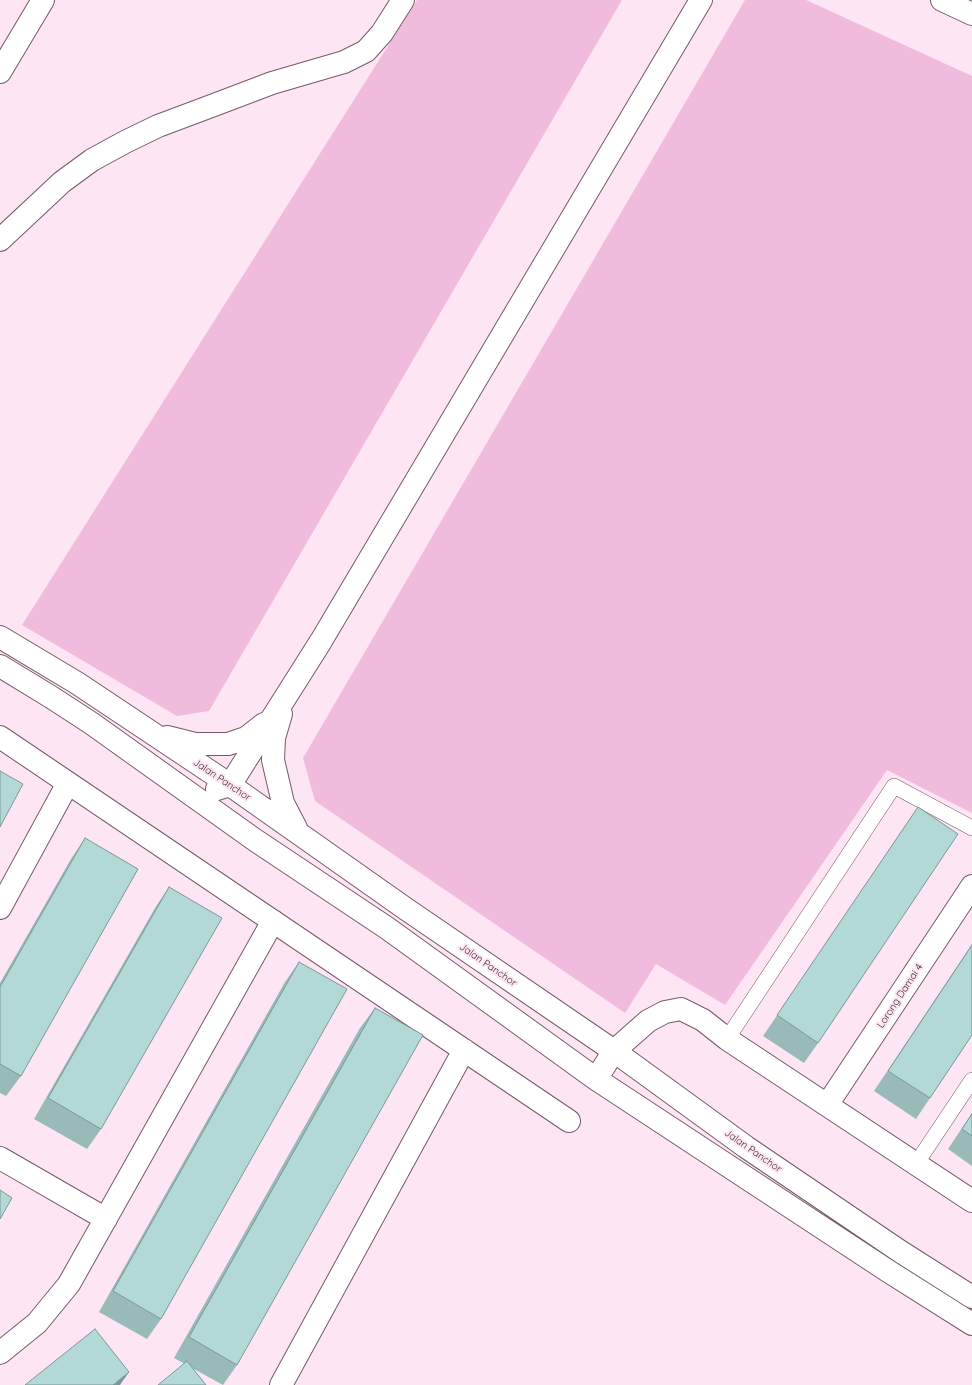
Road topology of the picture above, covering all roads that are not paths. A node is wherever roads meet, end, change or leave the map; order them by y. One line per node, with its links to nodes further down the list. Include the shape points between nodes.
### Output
1 (43, 0): 6 (street)
2 (403, 0): 7 (street, via 382,33 366,51 344,62 272,83 221,102 158,126 125,142 92,160 62,182)
3 (701, 0): 10 (street, via 321,641)
4 (942, 0): 5 (street)
5 (972, 14)
6 (0, 72)
7 (0, 240)
8 (0, 637): 12 (street, Jalan Panchor, via 77,683)
9 (0, 666): 15 (street, via 57,700)
10 (287, 693): 11 (street); 18 (street, via 274,738 274,760 283,803)
11 (270, 719): 12 (street, via 246,738 228,744 195,744); 16 (street)
12 (151, 732): 16 (street, Jalan Panchor)
13 (0, 737): 14 (street)
14 (68, 783): 21 (street); 22 (street)
15 (174, 784): 16 (street, via 203,789); 19 (street)
16 (230, 785): 18 (street, Jalan Panchor); 19 (street, via 236,806)
17 (972, 828): 23 (lane, via 894,786)
18 (297, 830): 25 (street, Jalan Panchor, via 412,913)
19 (255, 840): 26 (street, via 387,928)
20 (972, 886): 28 (street, Lorong Damai 4)
21 (0, 908)
22 (273, 921): 24 (street); 33 (street)
23 (727, 1039): 25 (street, via 703,1020 681,1009 665,1012 648,1021); 28 (street)
24 (464, 1050): 29 (street); 37 (street)
25 (614, 1052): 26 (street); 34 (street, Jalan Panchor, via 746,1147)
26 (596, 1079): 35 (street)
27 (972, 1080): 31 (lane)
28 (827, 1105): 31 (street)
29 (569, 1121)
30 (0, 1158): 33 (street)
31 (916, 1164): 32 (street)
32 (972, 1201)
33 (106, 1219): 36 (street, via 69,1284 37,1323)
34 (972, 1297)
35 (972, 1324)
36 (0, 1354)
37 (281, 1385)

